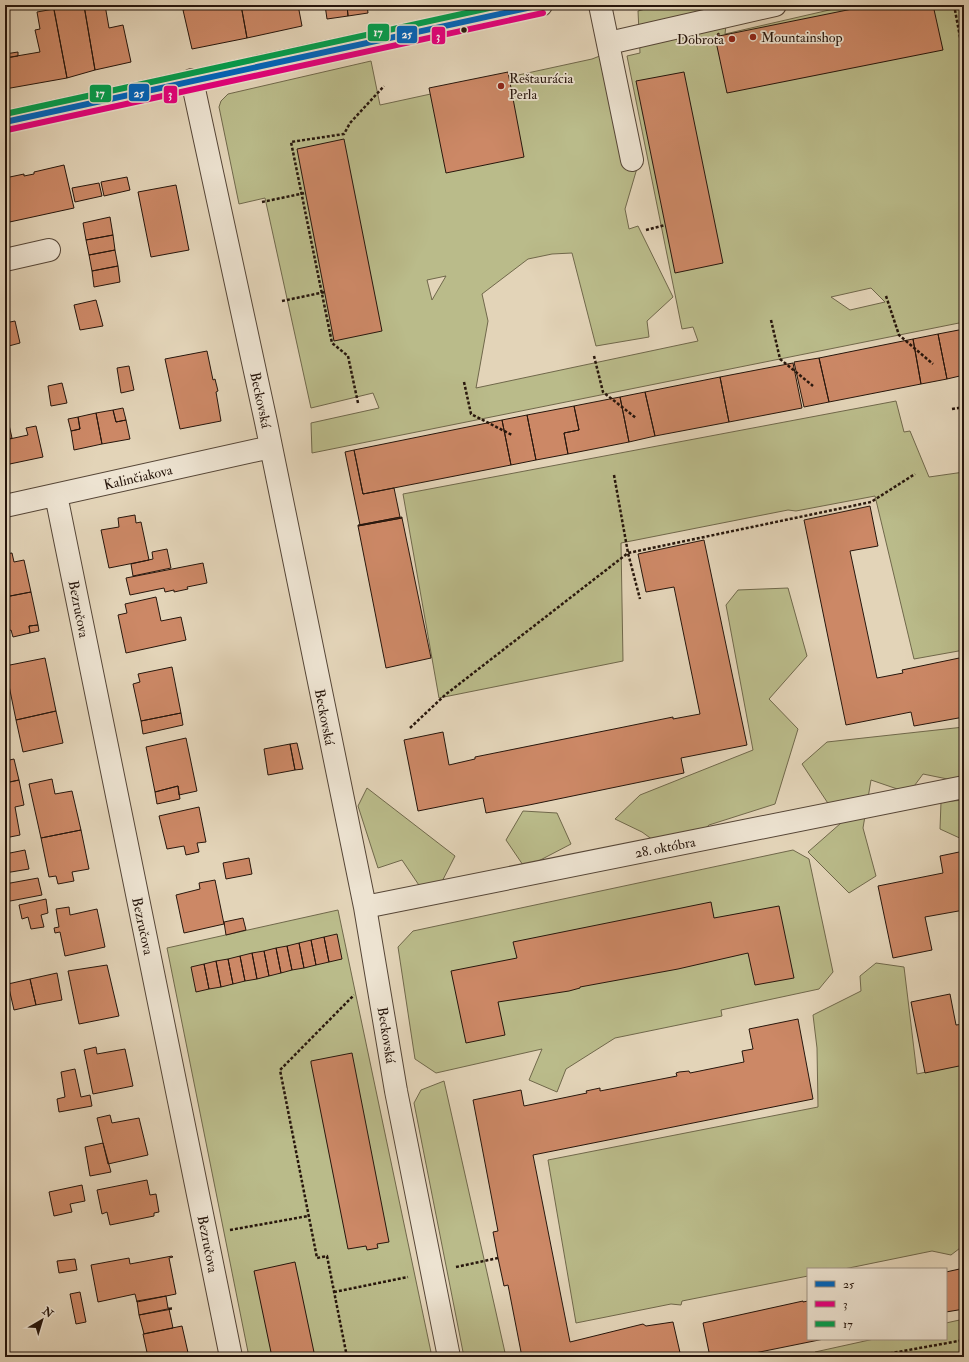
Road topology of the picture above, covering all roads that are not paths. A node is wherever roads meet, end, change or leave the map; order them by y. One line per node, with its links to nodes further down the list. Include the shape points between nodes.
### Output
1 (541, 5): 5 (street)
2 (600, 5): 4 (street)
3 (775, 5): 4 (street)
4 (609, 43): 7 (street)
5 (192, 80): 6 (street); 10 (street, Beckovská)
6 (5, 122)
7 (632, 160)
8 (49, 250): 9 (street)
9 (5, 260)
10 (271, 447): 11 (street, Kalinčiakova); 14 (street, Beckovská)
11 (56, 496): 12 (street, Kalinčiakova); 15 (street, Bezručova)
12 (5, 506)
13 (964, 786): 14 (street, 28. októbra)
14 (365, 907): 16 (street, Beckovská, via 396,1091)
15 (231, 1357)
16 (449, 1357)

